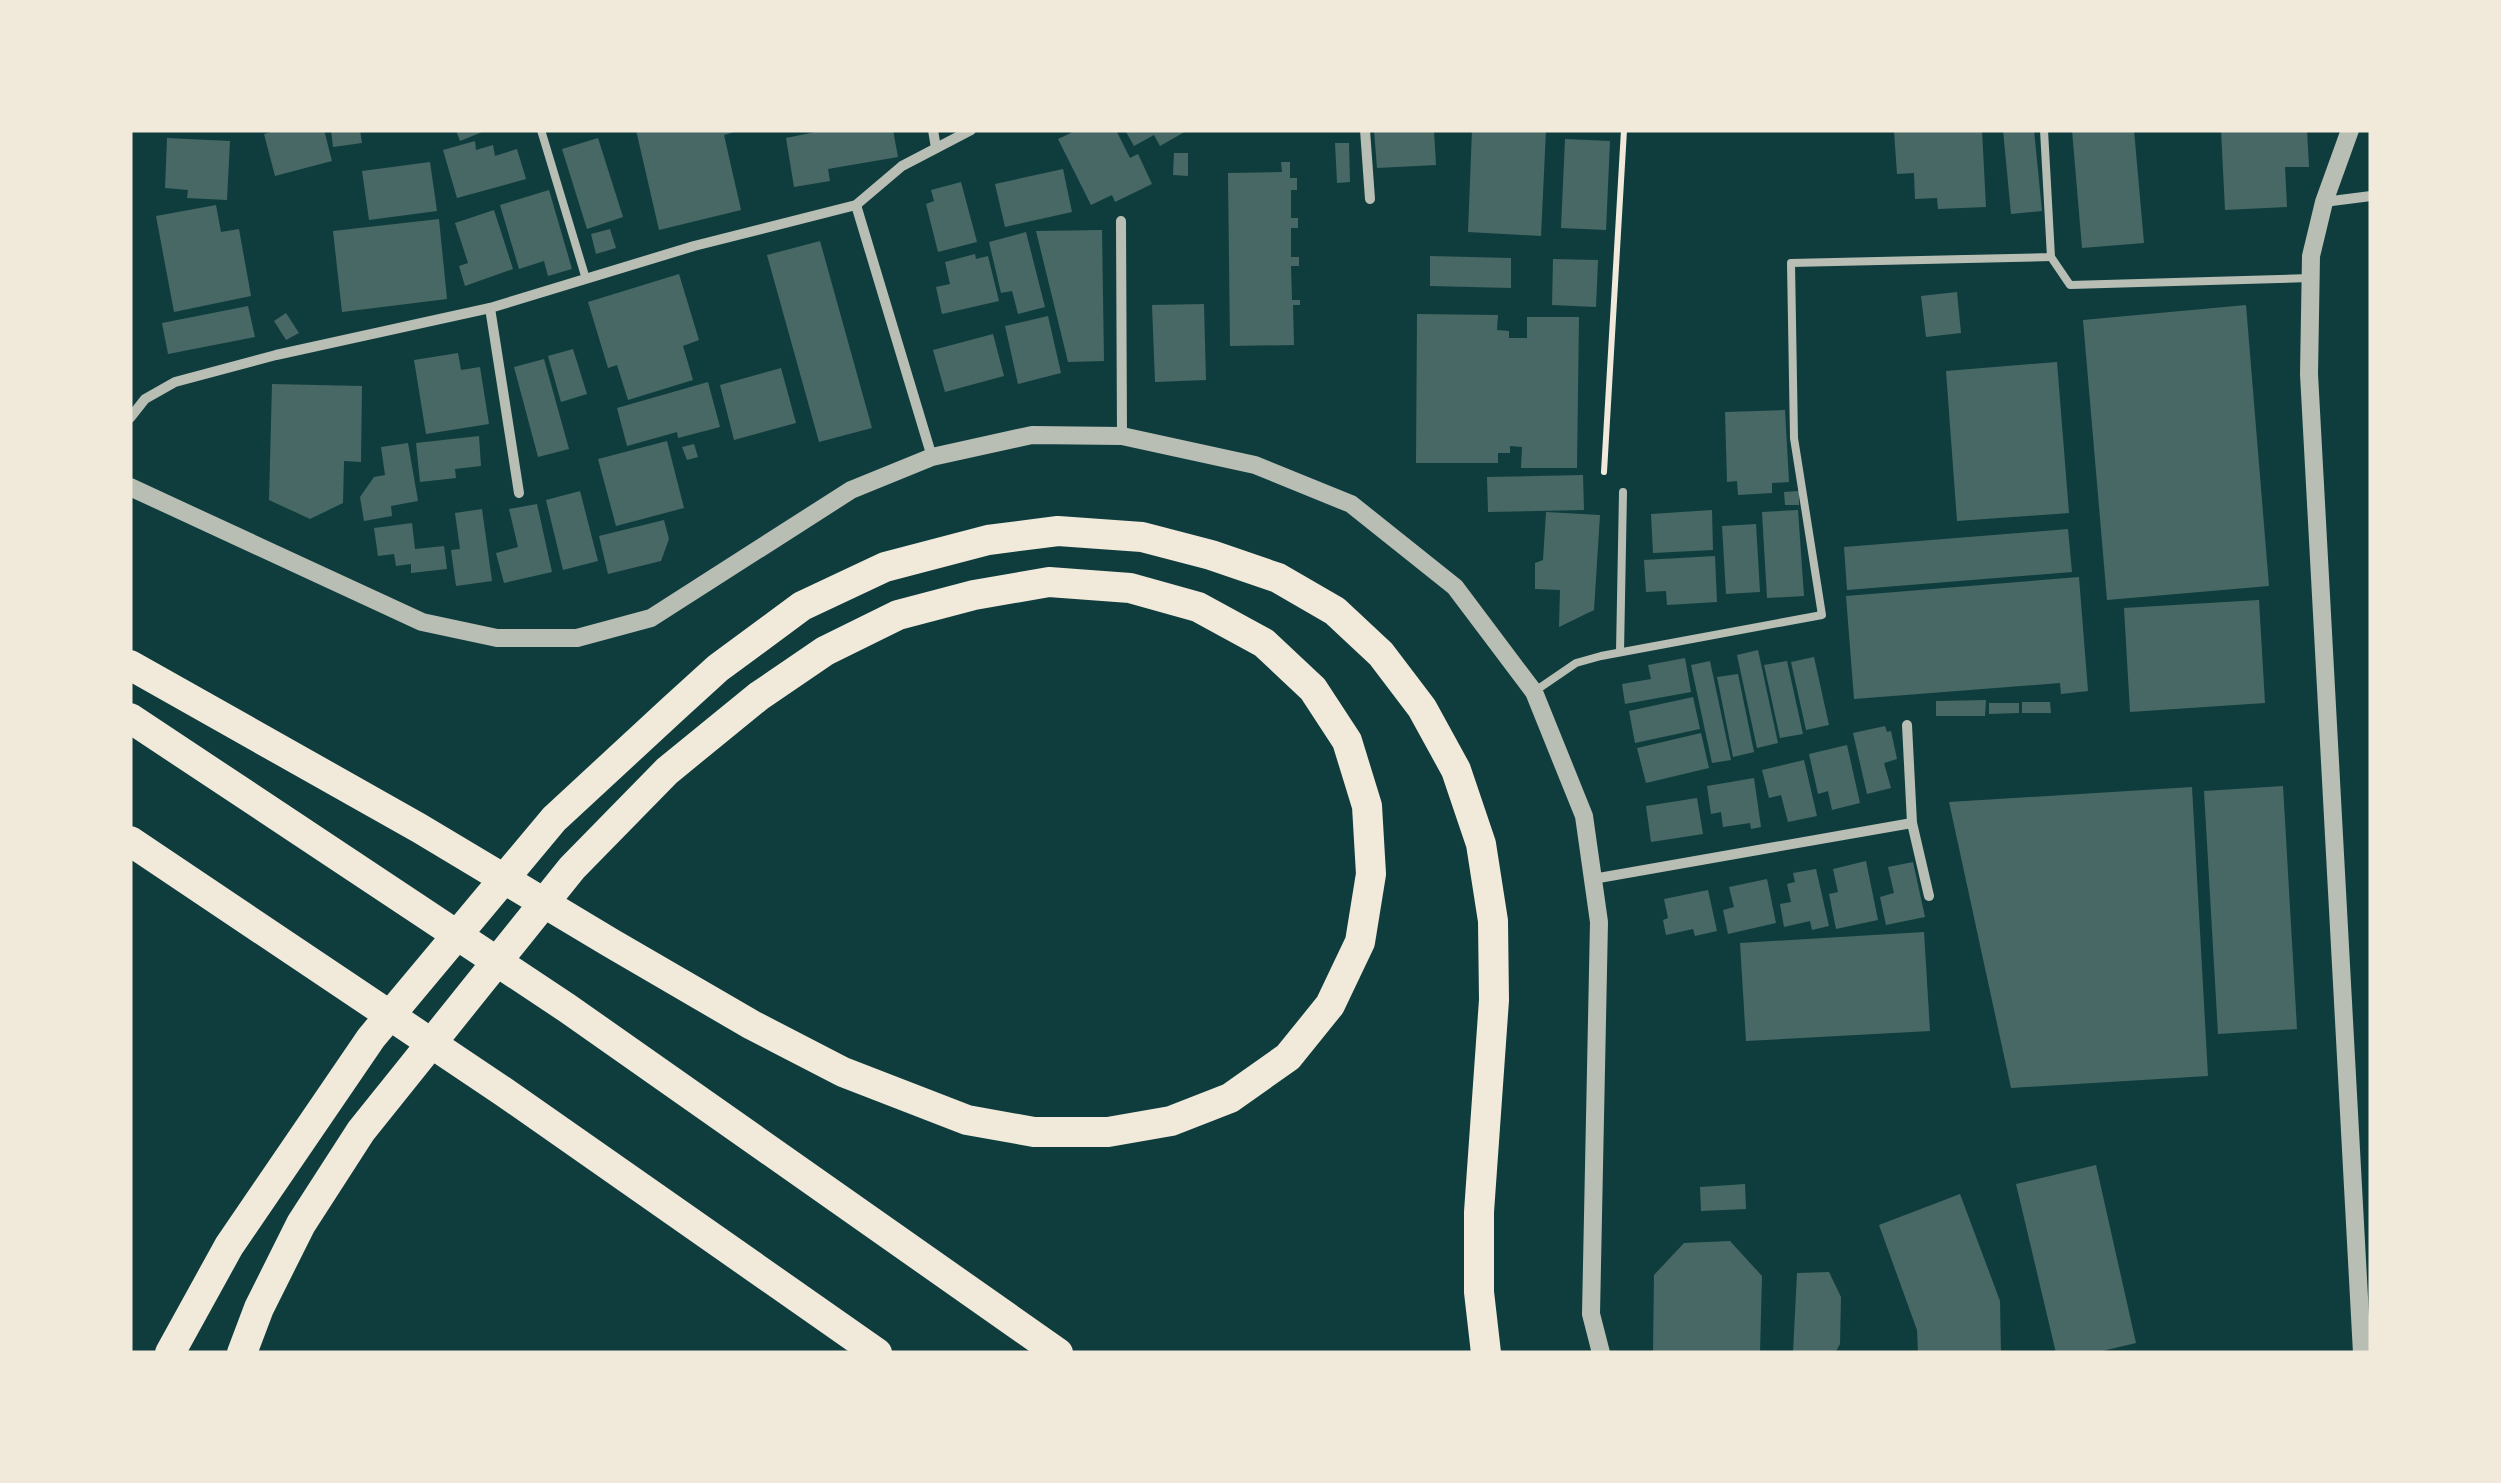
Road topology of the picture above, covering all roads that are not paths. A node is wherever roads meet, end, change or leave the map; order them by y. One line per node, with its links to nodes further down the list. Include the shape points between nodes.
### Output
1 (540, 130): 15 (lane)
2 (933, 130): 7 (street)
3 (971, 130): 7 (street)
4 (1365, 130): 9 (street)
5 (2044, 130): 13 (lane)
6 (2350, 130): 10 (street)
7 (936, 148): 11 (street, via 902,166)
8 (2371, 196): 10 (street)
9 (1370, 199)
10 (2324, 202): 14 (street)
11 (856, 205): 15 (street); 19 (street)
12 (1121, 221): 18 (street)
13 (2050, 257): 14 (lane, via 2070,285); 23 (lane, via 1791,263 1794,438 1822,615)
14 (2311, 278): 38 (street, via 2309,374)
15 (586, 279): 16 (street)
16 (490, 308): 17 (street, via 175,382 144,399); 22 (street)
17 (130, 418)
18 (1122, 436): 19 (street, via 1032,434); 25 (street, via 1255,465 1351,504 1456,587)
19 (932, 457): 20 (street, via 851,490 650,618 577,638 498,638 422,622)
20 (130, 487)
21 (1623, 492): 23 (lane)
22 (519, 494)
23 (1620, 652): 25 (lane, via 1576,663)
24 (130, 665): 33 (highway, via 419,828 611,943 752,1025 844,1072 968,1120 1034,1132 1108,1132 1171,1121 1230,1098 1288,1058 1330,1005 1360,942 1371,874 1367,806 1346,741 1313,689 1264,643 1198,607 1130,588 1049,582 898,616 854,636 759,696 698,746 572,868 361,1131 301,1224)
25 (1534, 692): 30 (street, via 1584,816)
26 (130, 718): 35 (highway, via 566,1008)
27 (1907, 725): 28 (street)
28 (1912, 823): 30 (street); 31 (street)
29 (130, 841): 34 (highway)
30 (1593, 879): 37 (street, via 1599,922 1591,1314)
31 (1929, 896)
32 (170, 1353): 36 (highway, via 229,1246 371,1038 554,819 718,668 802,606 885,567 988,540 1058,531 1142,537 1211,555 1278,578 1335,611 1412,694 1456,770 1481,844 1494,921 1479,1212)
33 (242, 1353)
34 (877, 1353)
35 (1058, 1353)
36 (1486, 1353)
37 (1601, 1353)
38 (2362, 1353)

